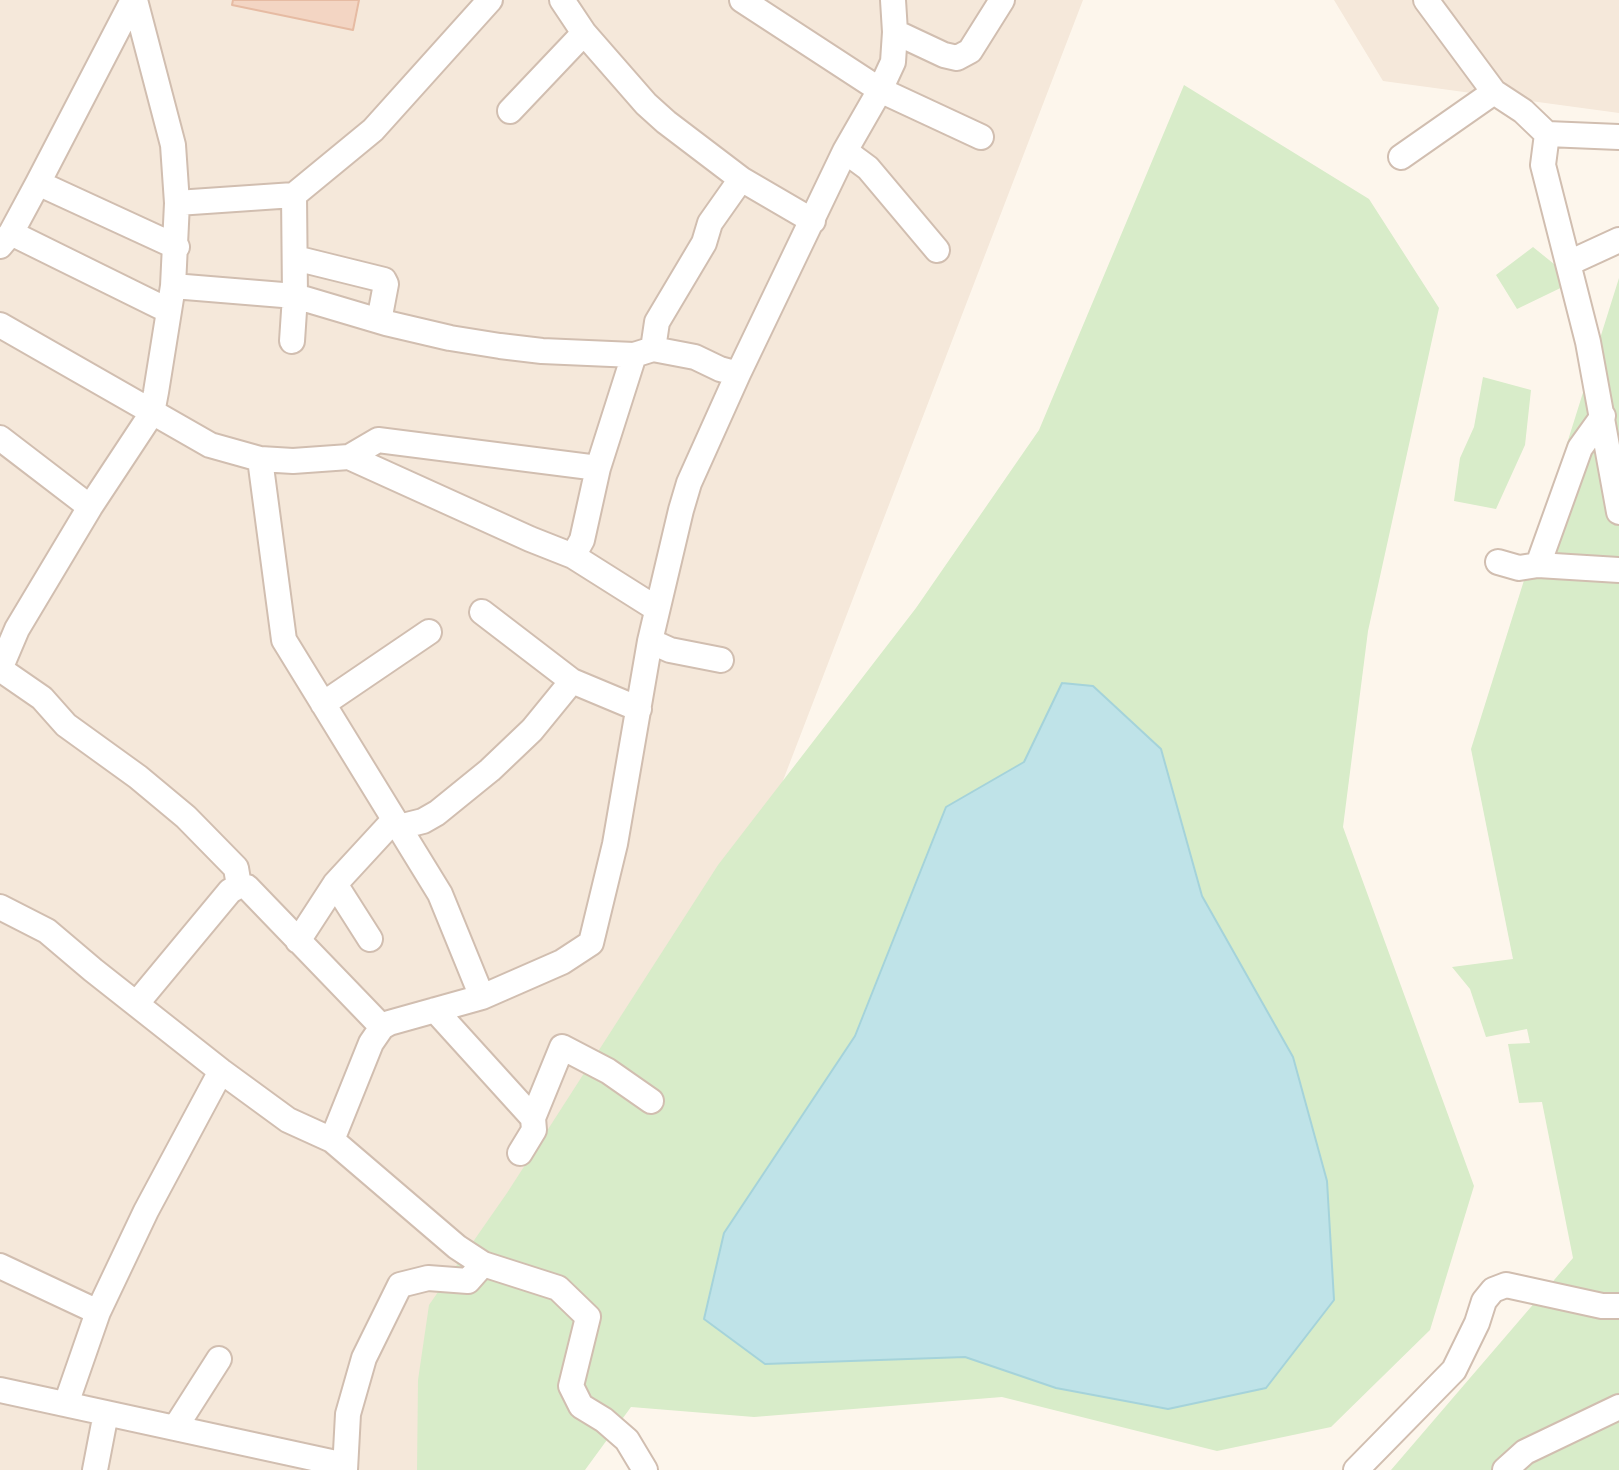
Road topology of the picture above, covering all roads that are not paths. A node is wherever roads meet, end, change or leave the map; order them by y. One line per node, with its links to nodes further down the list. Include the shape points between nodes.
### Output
1 (134, 0): 19 (street); 21 (street, via 173,145)
2 (490, 0): 20 (street, via 373,130)
3 (562, 0): 9 (street)
4 (742, 0): 10 (street)
5 (893, 0): 8 (street)
6 (1002, 0): 8 (street, via 970,51 957,58)
7 (1426, 0): 11 (street)
8 (895, 32): 10 (street, via 893,62)
9 (584, 33): 12 (street); 18 (street, via 646,104)
10 (880, 90): 14 (street); 16 (street)
11 (1494, 92): 13 (street); 17 (street)
12 (510, 111)
13 (1547, 134): 15 (street); 28 (street, via 1543,165)
14 (981, 137)
15 (1619, 137)
16 (845, 151): 22 (street); 26 (street, via 868,168)
17 (1401, 157)
18 (741, 179): 22 (street); 35 (street, via 710,223)
19 (38, 183): 23 (street); 25 (street)
20 (294, 195): 21 (street); 27 (street)
21 (177, 203): 25 (street)
22 (813, 221): 38 (street)
23 (5, 239): 31 (street)
24 (1619, 240): 28 (street)
25 (177, 247): 29 (street)
26 (937, 250)
27 (295, 258): 30 (street); 32 (street, via 384,280)
28 (1569, 263): 36 (street)
29 (173, 286): 30 (street); 31 (street)
30 (295, 296): 32 (street); 34 (street)
31 (169, 311): 39 (street)
32 (379, 321): 35 (street, via 542,351)
33 (0, 325): 39 (street)
34 (292, 341)
35 (643, 352): 38 (street, via 695,357); 44 (street)
36 (1593, 367): 37 (street); 40 (street)
37 (1619, 371)
38 (738, 374): 52 (street, via 689,483)
39 (152, 413): 43 (street, via 210,445); 46 (street)
40 (1603, 416): 45 (street); 50 (street, via 1580,448)
41 (0, 438): 46 (street)
42 (349, 457): 43 (street); 44 (street, via 378,440); 48 (street)
43 (260, 459): 60 (street, via 284,640)
44 (598, 468): 48 (street, via 582,540)
45 (1617, 482): 47 (street)
46 (90, 507): 54 (street)
47 (1619, 512)
48 (573, 556): 52 (street)
49 (1498, 562): 50 (street, via 1519,568)
50 (1538, 565): 51 (street)
51 (1619, 570)
52 (657, 609): 56 (street)
53 (482, 612): 59 (street)
54 (9, 624): 58 (street)
55 (429, 632): 60 (street)
56 (650, 641): 57 (street); 61 (street)
57 (721, 660)
58 (0, 669): 64 (street, via 186,817 236,868)
59 (572, 681): 61 (street); 62 (street, via 490,770 437,813 423,821)
60 (323, 704): 62 (street)
61 (639, 709): 68 (street, via 591,943 562,962)
62 (397, 824): 63 (street); 68 (street, via 440,894)
63 (335, 884): 66 (street); 67 (street)
64 (239, 886): 67 (street, via 247,887); 69 (street)
65 (0, 907): 69 (street, via 47,931)
66 (370, 939)
67 (298, 941): 71 (street)
68 (482, 997): 70 (street)
69 (137, 1003): 72 (street)
70 (435, 1010): 71 (street); 74 (street)
71 (382, 1027): 75 (street)
72 (221, 1071): 75 (street, via 288,1120); 80 (street)
73 (651, 1101): 74 (street, via 562,1047)
74 (533, 1118): 76 (street, via 534,1130)
75 (332, 1140): 77 (street)
76 (520, 1153)
77 (483, 1264): 87 (street, via 468,1281 428,1278 400,1285 364,1358 348,1414); 89 (street, via 558,1288 588,1317 571,1386 581,1406 627,1440)
78 (0, 1266): 80 (street)
79 (1619, 1306): 90 (street, via 1506,1285 1493,1290 1454,1370)
80 (98, 1312): 83 (street)
81 (219, 1359): 86 (street)
82 (0, 1390): 83 (street)
83 (66, 1404): 85 (street)
84 (1619, 1407): 91 (street, via 1525,1452)
85 (106, 1413): 86 (street); 88 (street)
86 (175, 1428): 87 (street)
87 (345, 1468)
88 (95, 1470)
89 (645, 1470)
90 (1356, 1470)
91 (1505, 1470)

